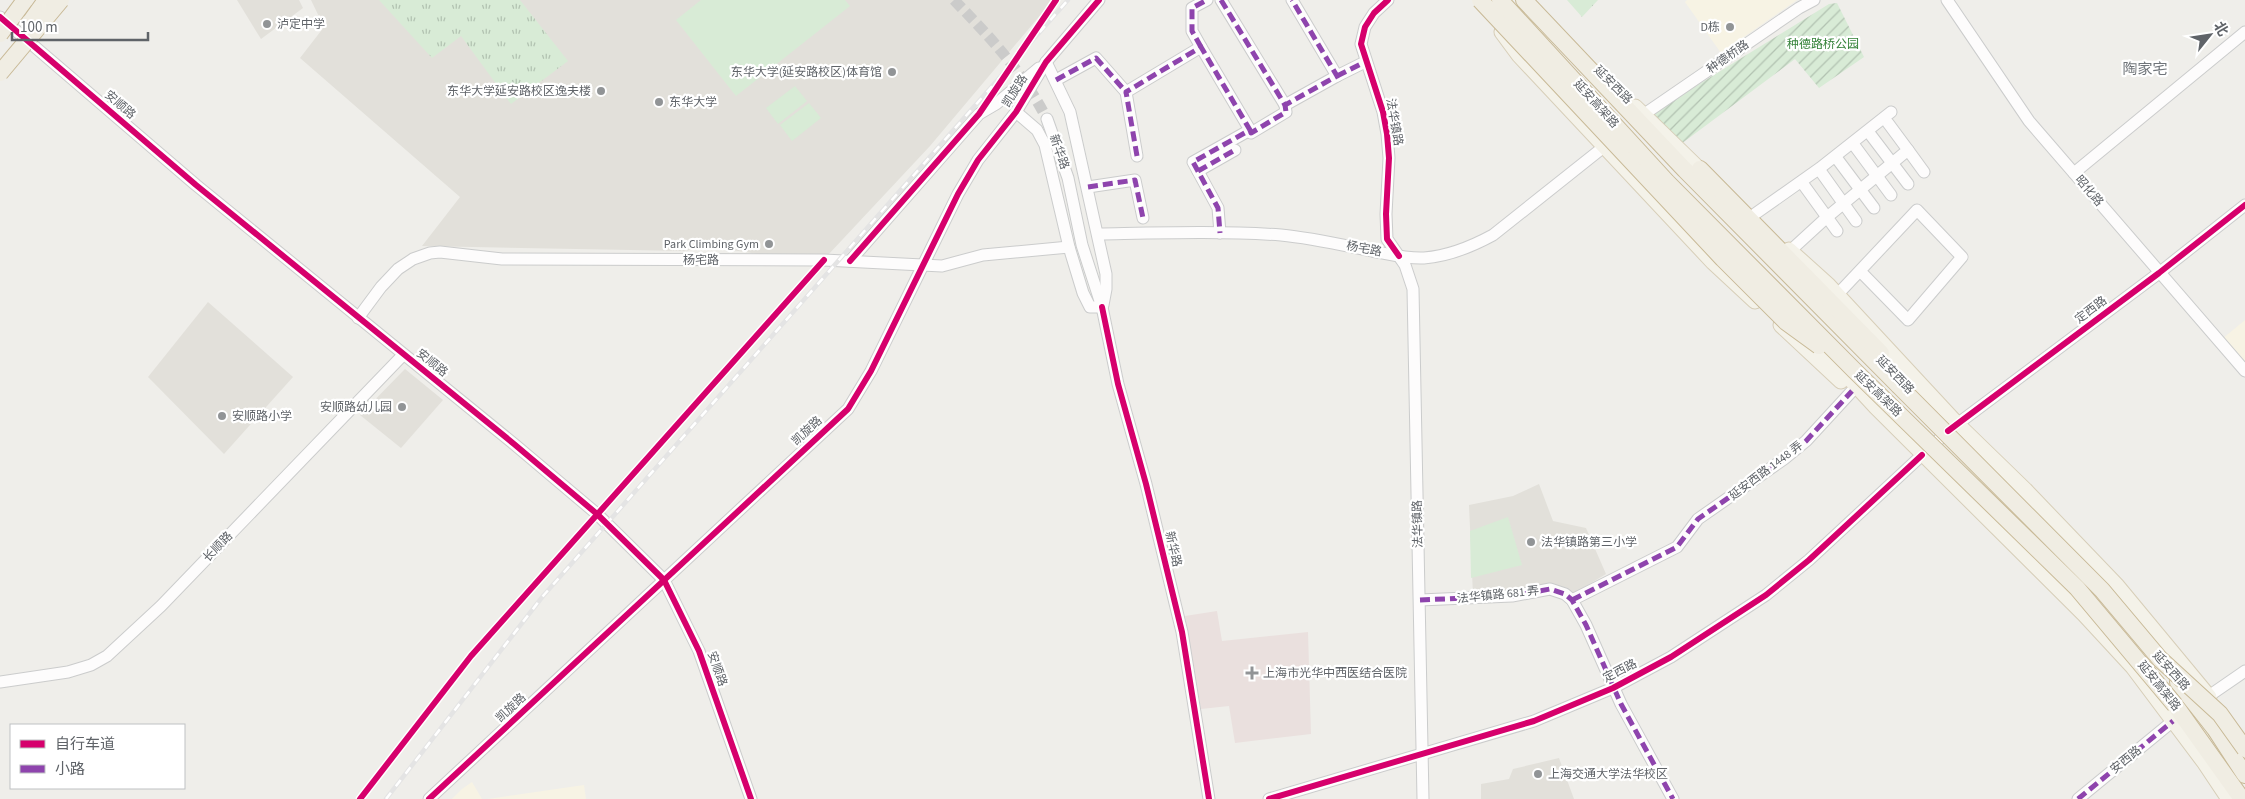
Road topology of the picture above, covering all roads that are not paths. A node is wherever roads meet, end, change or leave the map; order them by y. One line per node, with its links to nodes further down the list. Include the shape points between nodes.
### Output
1 (25, 0): 17 (highway, bridge)
2 (46, 0): 23 (highway, bridge)
3 (55, 0): 19 (main road)
4 (61, 0): 24 (highway, bridge)
5 (1099, 0): 21 (street, 凯旋路)
6 (1207, 0): 20 (street, via 1192,8 1192,31)
7 (1221, 0): 29 (street)
8 (1292, 0): 25 (street)
9 (1388, 0): 22 (street, 法华镇路, via 1365,27 1361,44)
10 (1476, 0): 36 (main road, 延安西路, via 1520,55)
11 (1480, 0): 76 (highway, bridge, via 1786,322)
12 (1486, 0): 34 (main road, 延安西路)
13 (1500, 0): 76 (highway, 延安高架路, bridge, via 1667,182)
14 (1526, 0): 31 (main road, 延安西路); 81 (highway, 延安高架路, bridge, via 1685,170)
15 (1814, 0): 31 (street, 种德桥路)
16 (1947, 0): 47 (street, 昭化路, via 2029,120)
17 (2, 26): 19 (street, 安顺路)
18 (2245, 32): 47 (street)
19 (25, 38): 27 (main road); 73 (street, 安顺路)
20 (1201, 47): 28 (street); 33 (street)
21 (1046, 62): 26 (street); 30 (street, 凯旋路); 67 (street, via 996,104 979,114)
22 (1365, 62): 25 (street); 65 (street, 法华镇路, via 1387,134 1387,239)
23 (0, 64)
24 (0, 73)
25 (1337, 76): 29 (street)
26 (1056, 80): 28 (street, via 1096,58); 51 (street, via 1070,112)
27 (0, 82)
28 (1126, 92): 40 (street)
29 (1285, 105): 33 (street, via 1286,112 1251,133)
30 (1016, 112): 64 (street, via 1036,130 1045,145); 68 (street, 凯旋路, via 978,160)
31 (1643, 115): 41 (main road, 延安西路)
32 (1047, 119): 72 (street, 新华路, via 1068,178 1082,245)
33 (1250, 130): 44 (street, via 1193,162)
34 (1621, 133): 36 (street, 杨宅路); 78 (main road, 延安西路, via 1727,242)
35 (1870, 134): 43 (street)
36 (1604, 146): 65 (street, 杨宅路, via 1493,236 1445,255 1424,258); 77 (main road, 延安西路, via 1713,262)
37 (1854, 146): 48 (street)
38 (1235, 150): 44 (street)
39 (1908, 150): 43 (street); 46 (street); 57 (street, via 1890,117)
40 (1137, 156)
41 (1691, 160): 57 (main road); 66 (highway); 79 (main road, 延安西路)
42 (1838, 160): 52 (street)
43 (1892, 163): 48 (street); 50 (street)
44 (1198, 171): 62 (street, via 1218,208)
45 (1821, 172): 54 (street)
46 (1924, 172)
47 (2074, 173): 70 (street, 昭化路)
48 (1877, 176): 52 (street); 53 (street)
49 (1803, 184): 58 (street)
50 (1908, 184)
51 (1088, 187): 59 (street, via 1136,180); 63 (street)
52 (1860, 190): 54 (street); 56 (street)
53 (1891, 195)
54 (1843, 203): 58 (street); 60 (street)
55 (2245, 205): 70 (street, 定西路)
56 (1874, 208)
57 (1752, 216): 66 (main road)
58 (1827, 217): 61 (street); 66 (street)
59 (1143, 218)
60 (1856, 221)
61 (1837, 231)
62 (1220, 233): 63 (street, 杨宅路); 65 (street, 杨宅路, via 1312,239)
63 (1098, 234): 72 (street, via 1107,282)
64 (1069, 247): 68 (street, 杨宅路, via 983,255 942,266); 72 (street, via 1086,302 1090,307)
65 (1400, 256): 85 (street, 法华镇路, via 1413,289)
66 (1791, 256): 71 (main road); 81 (highway, bridge, via 1960,437)
67 (850, 261): 68 (street, 杨宅路); 73 (street, 杨宅路, via 502,259 430,253 412,259 398,269)
68 (923, 266): 84 (street, 凯旋路, via 871,371 848,409)
69 (1860, 271): 69 (street, via 1917,210 1964,260 1908,320); 71 (street)
70 (2159, 273): 75 (street, 昭化路); 79 (street, 定西路)
71 (1838, 295): 79 (main road)
72 (1102, 307): 100 (street, 新华路, via 1118,384 1182,632)
73 (358, 318): 74 (street, 安顺路)
74 (403, 355): 84 (street, 安顺路, via 597,514); 89 (street, 长顺路, via 162,606 108,656 68,672)
75 (2245, 371)
76 (1856, 372): 106 (highway, 延安高架路, bridge, via 2076,588 2175,705)
77 (1852, 391): 78 (main road, 延安西路); 86 (street, 延安西路 1448 弄, via 1806,441 1698,519 1677,547)
78 (1876, 407): 80 (main road, 延安西路)
79 (1953, 428): 80 (street, 定西路); 82 (main road, via 2025,490); 83 (main road, 延安西路)
80 (1922, 455): 90 (street, 定西路, via 1809,560 1766,594 1671,657); 92 (main road, 延安西路, via 2084,614 2134,667)
81 (1998, 488): 87 (highway, 延安高架路, bridge, via 2102,590)
82 (2064, 532): 83 (main road); 91 (main road, via 2118,586)
83 (2082, 573): 91 (main road, 延安西路)
84 (664, 580): 98 (street, 凯旋路); 99 (street, 安顺路, via 699,652)
85 (1420, 600): 86 (street, 法华镇路 681 弄, via 1512,596 1550,589 1560,591); 95 (street, 法华镇路)
86 (1572, 600): 90 (street)
87 (2160, 659): 94 (highway, bridge, via 2220,714); 97 (highway, 延安高架路, bridge, via 2215,729)
88 (2245, 671): 91 (street)
89 (0, 682)
90 (1614, 688): 95 (street, 定西路, via 1534,720); 103 (street)
91 (2204, 699): 93 (main road); 96 (main road, 延安西路)
92 (2173, 721): 104 (street, 安西路); 105 (main road, 延安西路)
93 (2245, 744)
94 (2245, 749)
95 (1423, 753): 101 (street, 定西路); 102 (street, 法华镇路)
96 (2245, 765)
97 (2245, 775)
98 (429, 799)
99 (751, 799)
100 (1209, 799)
101 (1269, 799)
102 (1424, 799)
103 (1673, 799)
104 (2078, 799)
105 (2229, 799)
106 (2242, 799)

